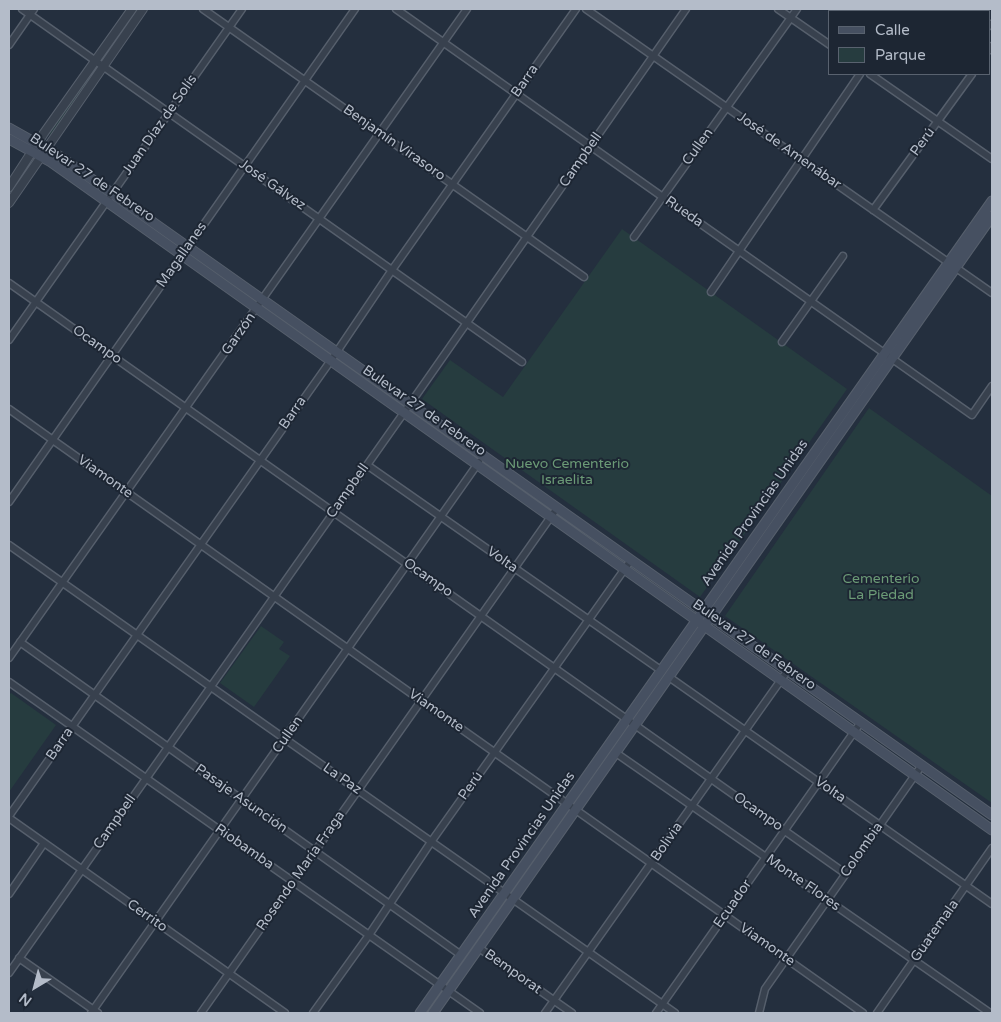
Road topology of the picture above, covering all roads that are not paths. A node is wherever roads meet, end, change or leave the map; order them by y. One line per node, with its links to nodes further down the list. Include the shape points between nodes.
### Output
1 (22, 9): 14 (street, José Gálvez)
2 (132, 9): 21 (street)
3 (143, 9): 22 (street)
4 (203, 9): 16 (street, Benjamín Virasoro)
5 (242, 9): 16 (street, Juan Díaz de Solís)
6 (355, 9): 26 (street, Magallanes)
7 (396, 9): 17 (street, Rueda)
8 (467, 9): 17 (street, Garzón)
9 (576, 9): 27 (street, Barra)
10 (586, 9): 20 (street, José de Amenábar)
11 (686, 9): 20 (street, Campbell)
12 (778, 9): 15 (street)
13 (797, 9): 15 (street, Cullen)
14 (32, 12): 19 (street); 21 (street, José Gálvez)
15 (790, 18): 18 (street); 28 (street, Cullen)
16 (229, 27): 26 (street, Benjamín Virasoro); 29 (street, Juan Díaz de Solís)
17 (443, 42): 27 (street, Rueda); 32 (street, Garzón)
18 (828, 44)
19 (9, 45)
20 (653, 56): 28 (street, José de Amenábar); 35 (street, Campbell)
21 (95, 60): 22 (street, José Gálvez); 34 (street)
22 (103, 66): 29 (street, José Gálvez); 36 (street)
23 (859, 75): 38 (street)
24 (871, 75): 30 (street)
25 (971, 75): 30 (street, Perú)
26 (305, 80): 32 (street, Benjamín Virasoro); 40 (street, Magallanes)
27 (516, 94): 35 (street, Rueda); 41 (street, Barra)
28 (726, 107): 38 (street, José de Amenábar); 44 (street, Cullen)
29 (169, 112): 40 (street, José Gálvez); 43 (street, Juan Díaz de Solís)
30 (938, 121): 39 (street); 48 (street, Perú)
31 (9, 128): 34 (main road, Bulevar 27 de Febrero)
32 (380, 133): 41 (street, Benjamín Virasoro); 50 (street, Garzón)
33 (9, 139): 37 (main road, Bulevar 27 de Febrero)
34 (38, 143): 36 (main road, Bulevar 27 de Febrero); 37 (street)
35 (590, 146): 44 (street, Rueda); 51 (street, Campbell)
36 (47, 148): 37 (street); 43 (main road, Bulevar 27 de Febrero)
37 (37, 154): 42 (street); 46 (main road, Bulevar 27 de Febrero); 47 (street)
38 (801, 159): 48 (street, José de Amenábar); 54 (street)
39 (992, 159)
40 (245, 166): 50 (street, José Gálvez); 53 (street, Magallanes)
41 (453, 184): 51 (street, Benjamín Virasoro); 58 (street, Barra)
42 (9, 187)
43 (111, 193): 46 (street, Juan Díaz de Solís); 53 (main road, Bulevar 27 de Febrero)
44 (662, 196): 52 (street, Cullen); 54 (street, Rueda)
45 (992, 201): 57 (main road, Avenida Provincias Unidas)
46 (105, 202): 55 (main road, Bulevar 27 de Febrero); 65 (street, Juan Díaz de Solís)
47 (9, 203)
48 (873, 210): 57 (street, José de Amenábar)
49 (992, 216): 57 (main road, Avenida Provincias Unidas)
50 (320, 219): 58 (street, José Gálvez); 63 (street, Garzón)
51 (527, 236): 59 (street, Benjamín Virasoro); 67 (street, Campbell)
52 (634, 237)
53 (188, 247): 55 (street, Magallanes); 63 (main road, Bulevar 27 de Febrero)
54 (739, 250): 61 (street); 64 (street, Rueda)
55 (181, 256): 66 (main road, Bulevar 27 de Febrero); 71 (street, Magallanes)
56 (843, 256): 64 (street)
57 (952, 265): 62 (street, José de Amenábar); 72 (main road, Avenida Provincias Unidas)
58 (392, 270): 67 (street, José Gálvez); 70 (street, Barra)
59 (584, 277)
60 (9, 283): 65 (street, Ocampo)
61 (711, 292)
62 (992, 293)
63 (263, 300): 66 (street, Garzón); 70 (main road, Bulevar 27 de Febrero)
64 (811, 301): 69 (street); 72 (street, Rueda)
65 (36, 302): 68 (street, Juan Díaz de Solís); 71 (street, Ocampo)
66 (256, 309): 73 (main road, Bulevar 27 de Febrero); 77 (street, Garzón)
67 (467, 323): 74 (street, José Gálvez); 76 (street, Campbell)
68 (9, 340)
69 (782, 342)
70 (337, 352): 73 (street, Barra); 76 (main road, Bulevar 27 de Febrero)
71 (112, 355): 77 (street, Ocampo); 80 (street, Magallanes)
72 (888, 355): 75 (street, Rueda, via 972,414); 99 (main road, Avenida Provincias Unidas)
73 (330, 361): 79 (main road, Bulevar 27 de Febrero); 82 (street, Barra)
74 (522, 362)
75 (992, 386)
76 (410, 404): 79 (street, Campbell); 81 (main road, Bulevar 27 de Febrero)
77 (186, 408): 82 (street, Ocampo); 85 (street, Garzón)
78 (9, 409): 80 (street, Viamonte)
79 (403, 414): 83 (street, Campbell); 84 (main road, Bulevar 27 de Febrero)
80 (52, 440): 85 (street, Viamonte); 86 (street, Magallanes)
81 (483, 456): 84 (street, Cullen); 87 (main road, Bulevar 27 de Febrero)
82 (260, 460): 88 (street, Ocampo); 92 (street, Barra)
83 (367, 465): 88 (street, Campbell); 89 (street, Volta)
84 (476, 465): 89 (street, Cullen); 90 (main road, Bulevar 27 de Febrero)
85 (126, 492): 92 (street, Viamonte); 97 (street, Garzón)
86 (9, 502)
87 (557, 508): 90 (street, Rosendo María Fraga); 93 (main road, Bulevar 27 de Febrero)
88 (334, 512): 94 (street, Ocampo); 98 (street, Campbell)
89 (441, 517): 94 (street, Cullen); 95 (street, Volta)
90 (550, 517): 95 (street, Rosendo María Fraga); 96 (main road, Bulevar 27 de Febrero)
91 (9, 544): 97 (street, La Paz)
92 (201, 544): 98 (street, Viamonte); 103 (street, Barra)
93 (631, 560): 96 (street, Perú); 99 (main road, Bulevar 27 de Febrero)
94 (408, 564): 100 (street, Ocampo); 105 (street, Cullen)
95 (514, 568): 100 (street, Rosendo María Fraga); 101 (street, Volta)
96 (624, 570): 101 (street, Perú); 102 (main road, Bulevar 27 de Febrero)
97 (62, 582): 103 (street, La Paz); 104 (street, Garzón)
98 (274, 596): 105 (street, Viamonte); 112 (street, Campbell)
99 (708, 614): 102 (main road, Avenida Provincias Unidas); 108 (main road, Bulevar 27 de Febrero)
100 (481, 615): 107 (street, Ocampo); 114 (street, Rosendo María Fraga)
101 (589, 620): 107 (street, Perú); 109 (street, Volta)
102 (700, 624): 109 (main road, Avenida Provincias Unidas); 110 (main road, Bulevar 27 de Febrero)
103 (137, 635): 112 (street, La Paz); 113 (street, Barra)
104 (20, 642): 106 (street, Garzón); 113 (street, Pasaje Asunción)
105 (348, 649): 114 (street, Viamonte); 120 (street, Cullen)
106 (9, 658)
107 (555, 668): 115 (street, Ocampo); 122 (street, Perú)
108 (788, 670): 110 (street, Bolivia); 116 (main road, Bulevar 27 de Febrero)
109 (665, 674): 115 (main road, Avenida Provincias Unidas); 118 (street, Volta)
110 (781, 680): 118 (street, Bolivia); 119 (main road, Bulevar 27 de Febrero)
111 (9, 682): 117 (street, Riobamba)
112 (211, 686): 120 (street, La Paz); 121 (street, Campbell)
113 (94, 695): 117 (street, Barra); 121 (street, Pasaje Asunción)
114 (421, 700): 122 (street, Viamonte); 129 (street, Rosendo María Fraga)
115 (631, 722): 123 (main road, Avenida Provincias Unidas); 127 (street, Ocampo); 131 (main road, Avenida Provincias Unidas)
116 (860, 722): 119 (street, Ecuador); 124 (main road, Bulevar 27 de Febrero)
117 (72, 726): 126 (street, Riobamba); 135 (street, Barra)
118 (745, 730): 127 (street, Bolivia); 128 (street, Volta)
119 (854, 732): 125 (main road, Bulevar 27 de Febrero); 128 (street, Ecuador)
120 (286, 739): 129 (street, La Paz); 130 (street, Cullen)
121 (168, 747): 126 (street, Campbell); 130 (street, Pasaje Asunción)
122 (495, 752): 131 (street, Viamonte); 140 (street, Perú)
123 (616, 753): 132 (street, Monte Flores); 133 (main road, Avenida Provincias Unidas)
124 (922, 765): 125 (street, Colombia); 134 (main road, Bulevar 27 de Febrero)
125 (915, 775): 136 (street, Colombia); 138 (main road, Bulevar 27 de Febrero)
126 (146, 778): 139 (street, Riobamba); 146 (street, Campbell)
127 (711, 778): 132 (street, Bolivia); 137 (street, Ocampo)
128 (818, 782): 136 (street, Volta); 137 (street, Ecuador)
129 (358, 790): 140 (street, La Paz); 143 (street, Rosendo María Fraga)
130 (242, 800): 139 (street, Cullen); 143 (street, Pasaje Asunción)
131 (568, 804): 133 (street, Viamonte); 150 (main road, Avenida Provincias Unidas)
132 (692, 806): 144 (street, Monte Flores); 145 (street, Bolivia)
133 (576, 810): 145 (street, Viamonte); 152 (main road, Avenida Provincias Unidas)
134 (992, 815)
135 (9, 817): 141 (street, Cerrito)
136 (880, 825): 147 (street, Colombia); 149 (street, Volta)
137 (784, 830): 144 (street, Ecuador); 147 (street, Ocampo)
138 (992, 830)
139 (220, 831): 148 (street, Riobamba); 157 (street, Cullen)
140 (432, 842): 150 (street, La Paz); 154 (street, Perú)
141 (44, 843): 146 (street, Cerrito); 151 (street)
142 (992, 848): 149 (street, Guatemala)
143 (315, 851): 148 (street, Rosendo María Fraga); 154 (street, Pasaje Asunción)
144 (766, 857): 153 (street, Monte Flores); 156 (street, Ecuador)
145 (651, 863): 156 (street, Viamonte); 160 (street, Bolivia)
146 (81, 870): 157 (street, Cerrito); 162 (street, Campbell)
147 (846, 874): 153 (street, Colombia)
148 (293, 882): 158 (street, Riobamba); 166 (street, Rosendo María Fraga)
149 (966, 886): 155 (street, Volta); 164 (street, Guatemala)
150 (505, 893): 152 (street, La Paz); 161 (main road, Avenida Provincias Unidas)
151 (9, 894)
152 (513, 899): 159 (main road, Avenida Provincias Unidas); 160 (street, La Paz)
153 (827, 900): 163 (street, Colombia); 164 (street, Monte Flores)
154 (390, 904): 158 (street, Perú); 161 (street, Pasaje Asunción)
155 (992, 904)
156 (725, 915): 163 (street, Viamonte); 170 (street, Ecuador)
157 (156, 922): 166 (street, Cerrito); 172 (street, Cullen)
158 (369, 935): 167 (street, Riobamba); 175 (street, Perú)
159 (479, 948): 168 (main road, Avenida Provincias Unidas); 169 (street, Bemporat)
160 (588, 952): 169 (street, Bolivia); 170 (street, La Paz)
161 (461, 955): 167 (main road, Avenida Provincias Unidas)
162 (19, 958): 165 (street, Campbell); 172 (street)
163 (786, 959): 183 (street, Colombia, via 765,989); 184 (street, Viamonte)
164 (914, 960): 185 (street, Guatemala); 186 (street, Monte Flores)
165 (9, 973)
166 (229, 974): 173 (street, Rosendo María Fraga); 174 (street, Cerrito)
167 (440, 985): 168 (street, Riobamba); 176 (main road, Avenida Provincias Unidas)
168 (449, 991): 177 (main road, Avenida Provincias Unidas); 178 (street, Riobamba)
169 (554, 1001): 179 (street, Bolivia); 180 (street, Bemporat)
170 (663, 1004): 181 (street, Ecuador); 182 (street, La Paz)
171 (992, 1005): 186 (street)
172 (94, 1012)
173 (201, 1013)
174 (285, 1013)
175 (313, 1013)
176 (420, 1013)
177 (433, 1013)
178 (480, 1013)
179 (546, 1013)
180 (572, 1013)
181 (656, 1013)
182 (675, 1013)
183 (759, 1013)
184 (863, 1013)
185 (877, 1013)
186 (988, 1013)

